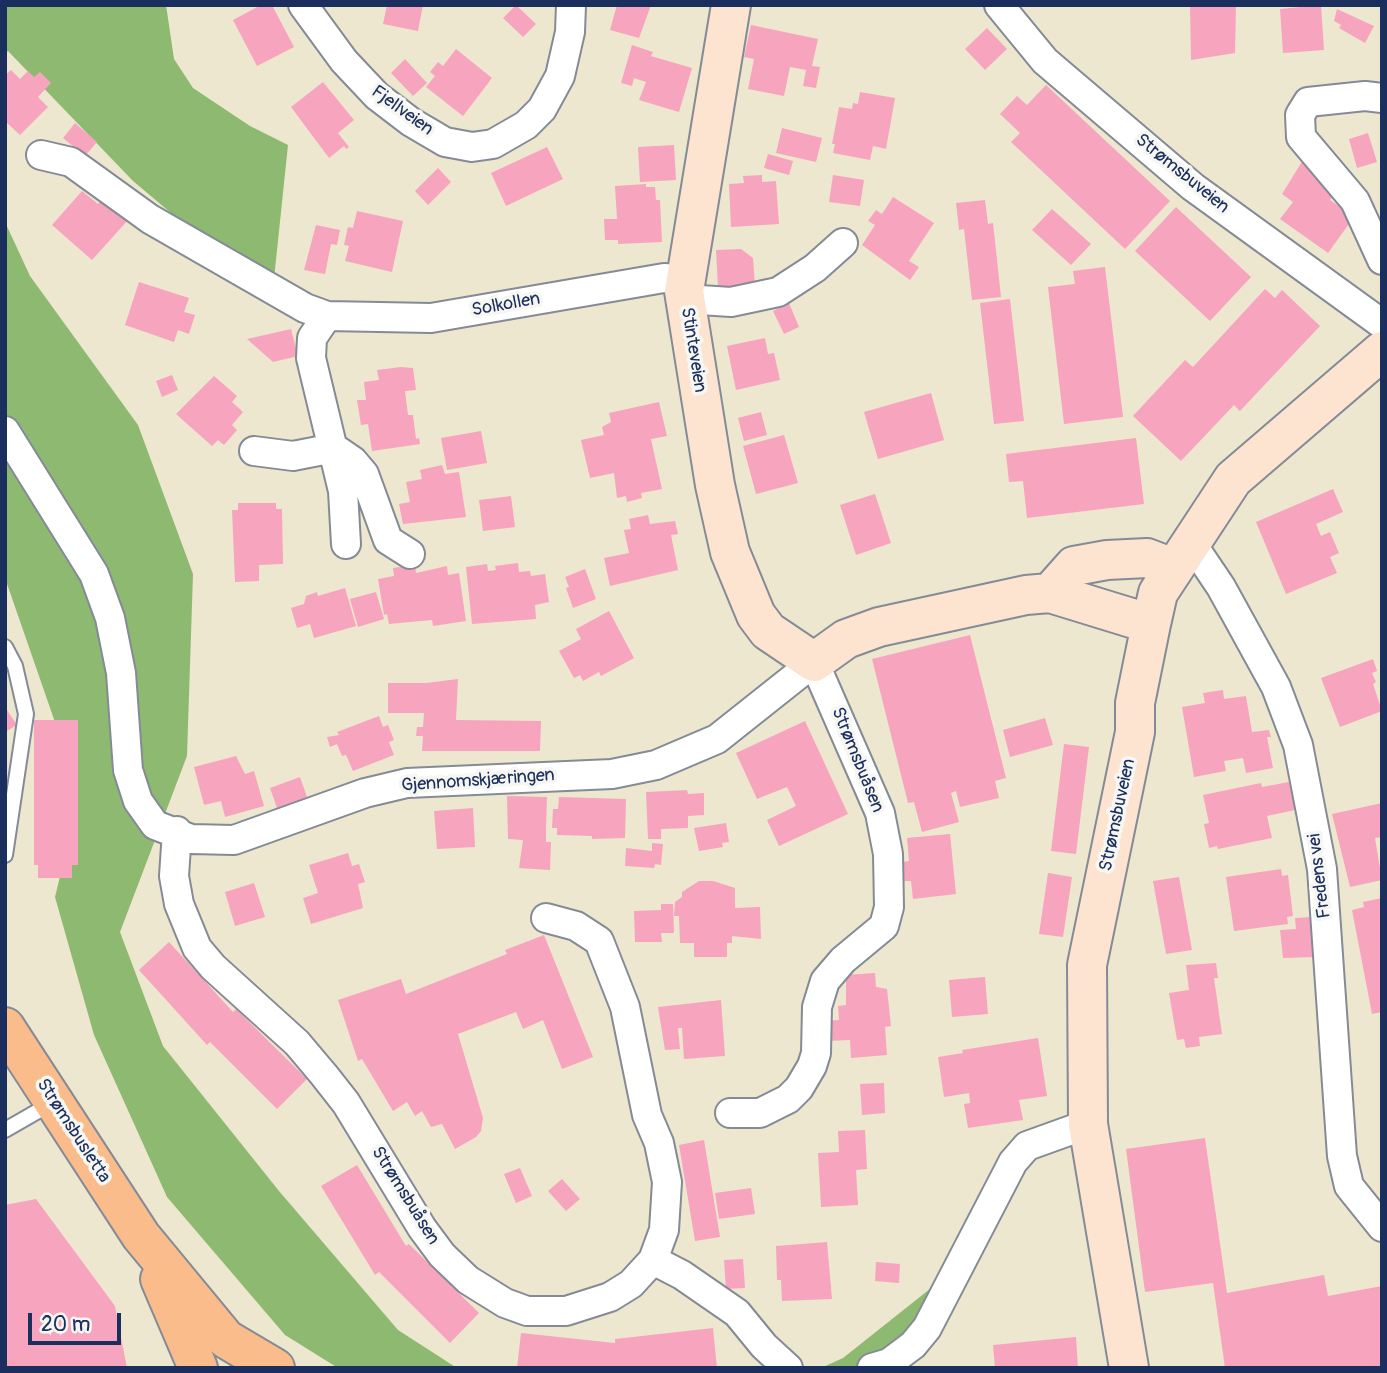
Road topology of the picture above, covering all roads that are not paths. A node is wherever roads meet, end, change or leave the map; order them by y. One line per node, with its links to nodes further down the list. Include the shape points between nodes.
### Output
1 (303, 5): 2 (street, Fjellveien, via 344,61 377,96 445,142 472,147 493,144 526,125 542,109 559,76 570,32)
2 (570, 5)
3 (731, 5): 9 (street, Stinteveien)
4 (999, 5): 11 (street, Strømsbuveien, via 1045,61 1193,187)
5 (1382, 98): 8 (street, via 1308,102 1300,116 1301,136 1355,201)
6 (41, 155): 10 (street, Solkollen, via 71,162 149,219 305,308)
7 (843, 243): 9 (street, Solkollen, via 816,268 778,292 731,302)
8 (1382, 260)
9 (685, 289): 10 (street, Solkollen, via 664,278 431,318); 22 (street, Stinteveien, via 730,552 756,615 768,631)
10 (327, 316): 14 (street, via 312,338 312,358)
11 (1382, 324)
12 (1382, 351): 18 (street, Strømsbuveien, via 1233,479)
13 (5, 431): 23 (street, Gjennomskjæringen, via 94,574 110,618 121,673 128,770 138,801 155,825)
14 (334, 448): 15 (street, via 293,456); 16 (street, via 343,491); 17 (street, via 364,474 388,540)
15 (254, 452)
16 (345, 544)
17 (410, 554)
18 (1182, 555): 19 (street, via 1074,566); 20 (street, Strømsbuveien, via 1158,593); 31 (street, Fredens vei, via 1221,587 1276,688 1298,745 1322,869 1342,1156 1349,1186)
19 (1050, 593): 20 (street, Gjennomskjæringen); 22 (street, Gjennomskjæringen, via 879,627 846,639)
20 (1150, 624): 29 (street, Strømsbuveien, via 1135,703 1135,732 1087,965)
21 (5, 647): 24 (lane, via 15,666 26,714)
22 (814, 662): 23 (street, Gjennomskjæringen, via 717,739 656,765 612,774 407,783 365,793 234,840 200,840); 28 (street, Strømsbuåsen, via 880,813 888,854 889,907 884,926 825,981 817,1007 816,1053 799,1088 760,1113)
23 (177, 831): 33 (street, Strømsbuåsen, via 174,876 179,904 197,948 297,1043 324,1075 422,1227 468,1280 527,1311 566,1311 610,1297 631,1284)
24 (5, 855)
25 (546, 918): 33 (street, via 576,926 599,941 625,1007 647,1115 667,1182 664,1230)
26 (5, 1027): 27 (main road, Strømsbusletta)
27 (53, 1102): 30 (lane); 32 (main road, Strømsbusletta)
28 (730, 1113)
29 (1088, 1124): 37 (street, via 1027,1146 1013,1162 927,1328 913,1345); 38 (street, Strømsbuveien)
30 (5, 1130)
31 (1382, 1227)
32 (141, 1236): 34 (main road, Strømsbusletta); 35 (main road, Strømsbusletta, via 226,1339)
33 (653, 1260): 36 (street, via 737,1313)
34 (198, 1368)
35 (275, 1368)
36 (788, 1368)
37 (872, 1368)
38 (1129, 1368)

